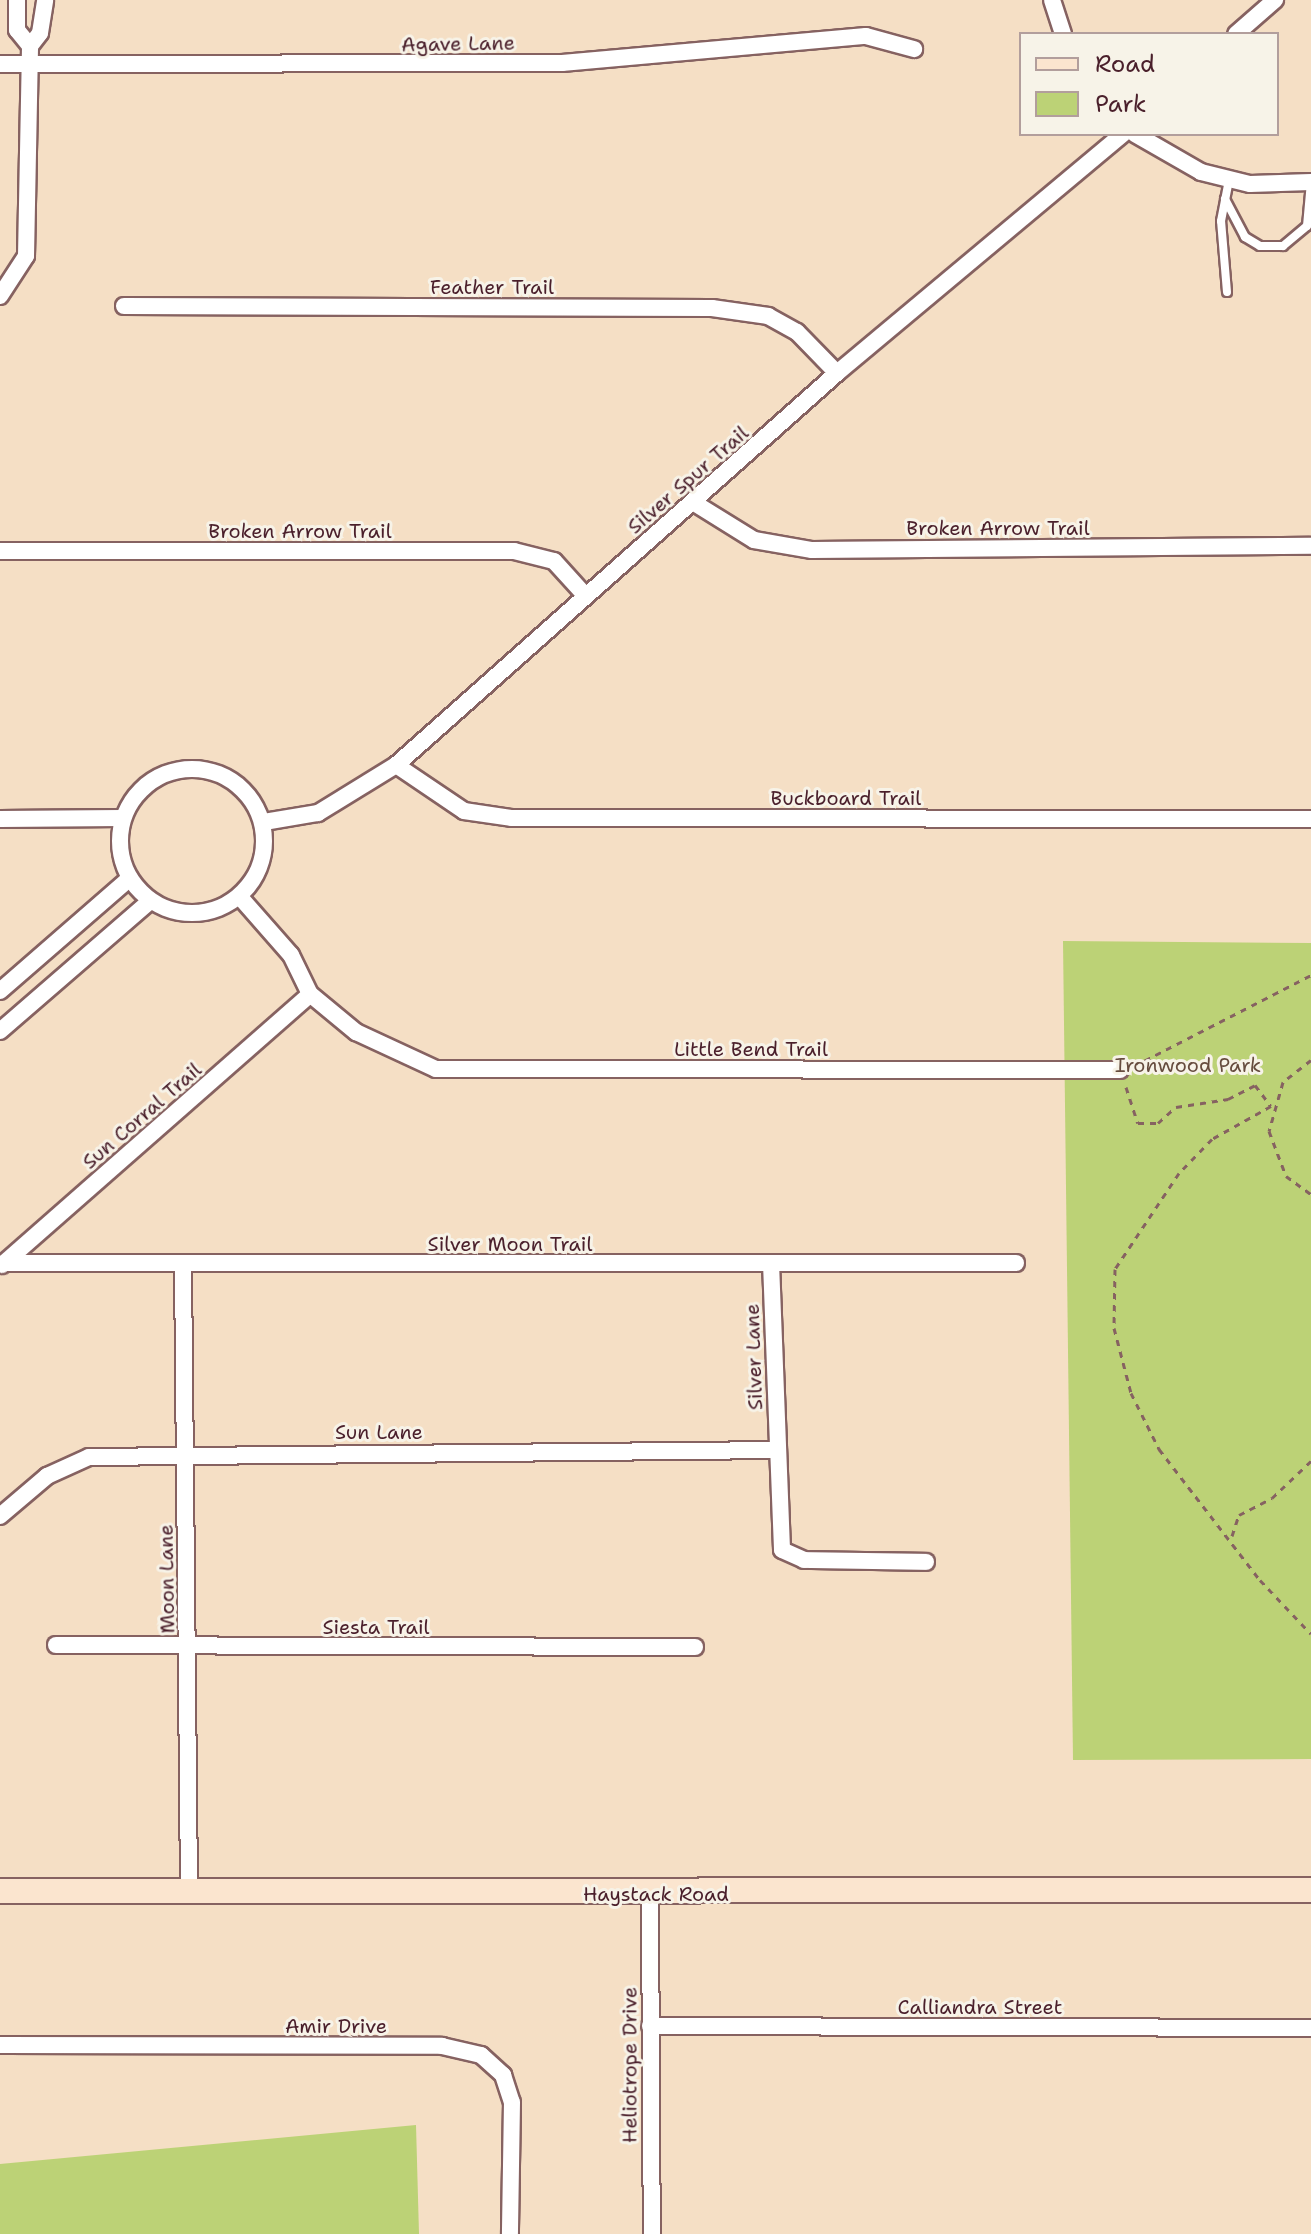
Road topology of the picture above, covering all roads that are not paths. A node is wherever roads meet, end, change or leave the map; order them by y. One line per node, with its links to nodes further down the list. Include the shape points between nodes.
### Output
1 (17, 0): 7 (street, via 17,30)
2 (45, 0): 7 (street, via 40,33)
3 (1052, 0): 5 (street)
4 (1275, 0): 6 (street)
5 (1062, 32)
6 (1238, 32)
7 (30, 46): 10 (street)
8 (914, 49): 10 (street, Agave Lane, via 866,36 562,63)
9 (0, 64): 10 (street, Agave Lane)
10 (29, 65): 17 (street, via 26,256)
11 (1121, 136): 19 (street, Silver Spur Trail)
12 (1138, 136): 13 (street, via 1201,172)
13 (1229, 179): 14 (street); 15 (lane)
14 (1311, 182): 15 (lane, via 1307,226 1283,246 1260,246 1245,237)
15 (1225, 199): 16 (lane)
16 (1227, 292)
17 (0, 296)
18 (124, 306): 19 (street, Feather Trail, via 712,308 768,316 797,332)
19 (837, 373): 20 (street, Silver Spur Trail)
20 (696, 504): 21 (street, Broken Arrow Trail, via 754,540 812,550); 23 (street, Silver Spur Trail)
21 (1311, 546)
22 (0, 551): 23 (street, Broken Arrow Trail, via 514,551 554,561)
23 (584, 594): 24 (street, Silver Spur Trail)
24 (396, 765): 27 (street, Buckboard Trail, via 464,811 512,818); 28 (street, Silver Spur Trail, via 318,813)
25 (122, 818): 26 (street); 28 (street, via 138,791 164,773 194,768 237,785); 29 (street, via 120,854)
26 (0, 819)
27 (1311, 819)
28 (264, 822): 30 (street, via 265,850)
29 (130, 878): 31 (street); 32 (street)
30 (240, 897): 31 (street, via 205,913); 33 (street, Little Bend Trail, via 291,955)
31 (150, 901): 34 (street)
32 (0, 991)
33 (310, 994): 35 (street, Little Bend Trail, via 356,1032 436,1069); 38 (street, Sun Corral Trail)
34 (0, 1031)
35 (1120, 1070)
36 (771, 1263): 37 (street, Silver Moon Trail); 39 (street, Silver Moon Trail); 40 (street, Silver Lane)
37 (1016, 1263)
38 (2, 1265): 39 (street, Silver Moon Trail)
39 (183, 1265): 41 (street, Moon Lane)
40 (776, 1450): 41 (street, Sun Lane); 43 (street, Silver Lane, via 782,1550 804,1560)
41 (184, 1453): 42 (street, Sun Lane, via 89,1457 47,1476); 45 (street, Moon Lane)
42 (0, 1516)
43 (926, 1562)
44 (56, 1645): 45 (street, Siesta Trail)
45 (188, 1647): 46 (street, Siesta Trail); 49 (street, Moon Lane)
46 (695, 1647)
47 (1311, 1890): 50 (street, Haystack Road)
48 (0, 1891): 49 (street, Haystack Road)
49 (189, 1892): 50 (street, Haystack Road)
50 (650, 1895): 51 (street, Heliotrope Drive)
51 (650, 2026): 52 (street, Calliandra Street); 55 (street, Heliotrope Drive)
52 (1311, 2028)
53 (0, 2045): 54 (street, Amir Drive, via 442,2046 481,2055 503,2075 512,2102)
54 (510, 2234)
55 (652, 2234)

